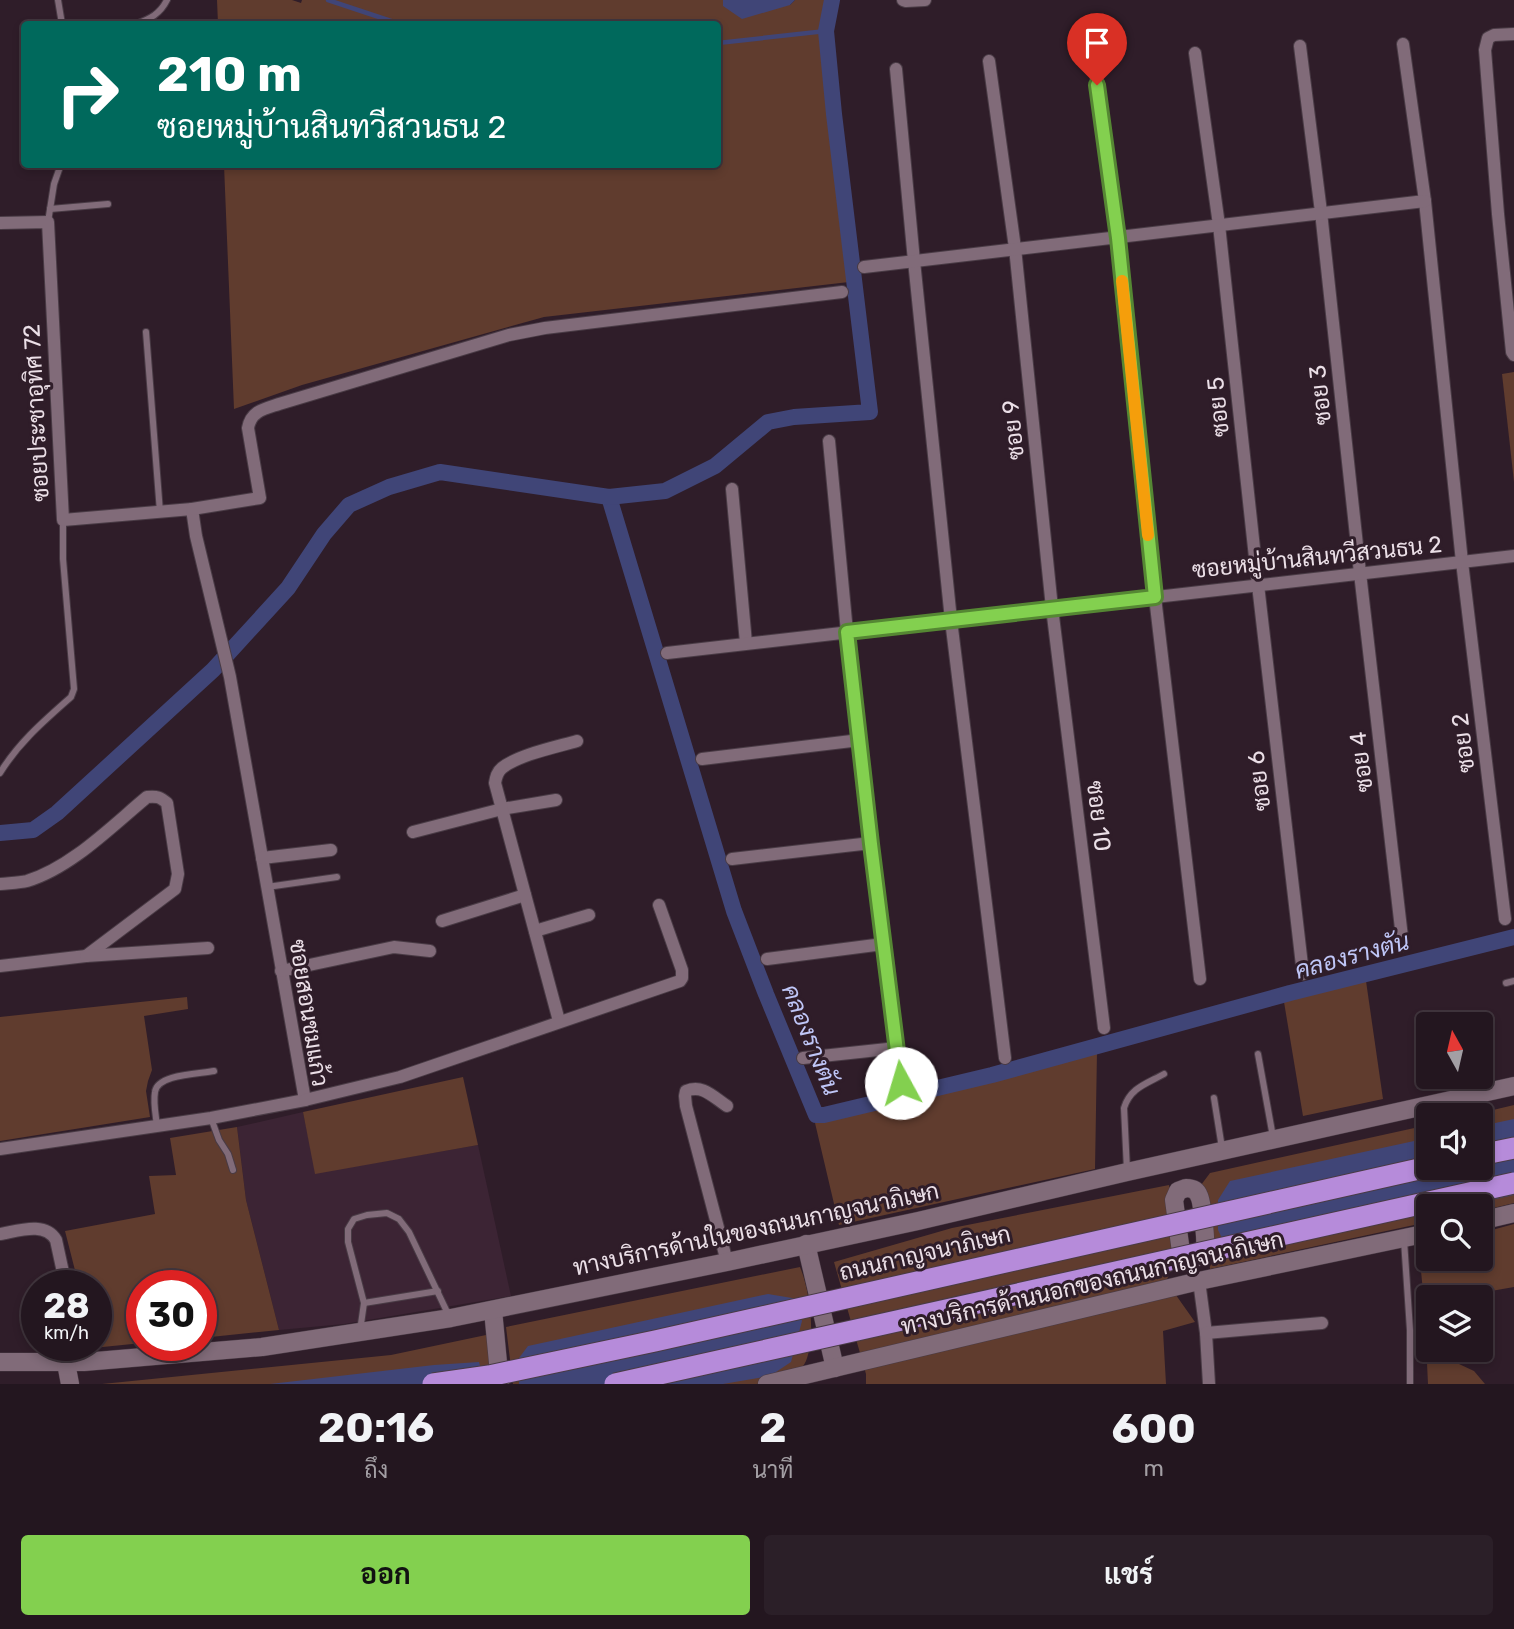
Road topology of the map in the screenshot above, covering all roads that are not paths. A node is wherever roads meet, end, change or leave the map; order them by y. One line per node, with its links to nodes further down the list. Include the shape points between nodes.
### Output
1 (58, 0): 5 (lane)
2 (167, 0): 6 (lane, via 154,17)
3 (903, 0): 4 (street)
4 (925, 0)
5 (62, 21)
6 (144, 21)
7 (1514, 34): 27 (street, via 1493,35 1485,50)
8 (1402, 44): 15 (street, ซอย 2)
9 (1300, 46): 17 (street, ซอย 3)
10 (1195, 53): 20 (street, ซอย 5)
11 (1094, 60): 21 (street)
12 (989, 61): 22 (street, ซอย 9)
13 (896, 69): 23 (street)
14 (60, 168): 18 (lane)
15 (1425, 201): 17 (street); 34 (street, ซอย 2)
16 (108, 204): 18 (lane)
17 (1321, 212): 20 (street); 35 (street, ซอย 3)
18 (49, 215): 19 (street); 32 (street, ซอยประชาอุทิศ 72)
19 (0, 223)
20 (1219, 225): 21 (street); 36 (street, ซอย 5)
21 (1118, 238): 22 (street); 37 (street)
22 (1015, 248): 23 (street); 38 (street, ซอย 9)
23 (914, 261): 24 (street); 39 (street)
24 (864, 267)
25 (842, 292): 30 (street, ซอยประชาอุทิศ 72, via 509,335 279,404 255,413 248,428 261,498)
26 (146, 332): 31 (lane)
27 (1514, 355)
28 (829, 441): 40 (street)
29 (732, 489): 41 (street)
30 (192, 509): 31 (street, ซอยประชาอุทิศ 72); 52 (street, ซอยสอนชมแก้ว, via 230,677)
31 (160, 512): 32 (street, ซอยประชาอุทิศ 72)
32 (62, 520): 46 (lane, via 74,688 71,697 26,737)
33 (1514, 556): 34 (street, ซอยหมู่บ้านสินทวีสวนธน 2)
34 (1462, 562): 35 (street, ซอยหมู่บ้านสินทวีสวนธน 2); 60 (street, ซอย 2)
35 (1360, 573): 36 (street, ซอยหมู่บ้านสินทวีสวนธน 2); 64 (street, ซอย 4)
36 (1258, 585): 37 (street, ซอยหมู่บ้านสินทวีสวนธน 2); 71 (street, ซอย 6)
37 (1155, 597): 38 (street, ซอยหมู่บ้านสินทวีสวนธน 2); 72 (street)
38 (1052, 608): 39 (street, ซอยหมู่บ้านสินทวีสวนธน 2); 76 (street, ซอย 10)
39 (951, 620): 40 (street, ซอยหมู่บ้านสินทวีสวนธน 2); 80 (street)
40 (847, 632): 41 (street, ซอยหมู่บ้านสินทวีสวนธน 2); 43 (street)
41 (746, 643): 42 (street, ซอยหมู่บ้านสินทวีสวนธน 2)
42 (667, 653)
43 (860, 740): 45 (street); 50 (street)
44 (577, 741): 48 (street, via 502,768 495,783)
45 (702, 759)
46 (0, 773)
47 (556, 800): 48 (street)
48 (502, 810): 49 (street); 57 (street)
49 (413, 832)
50 (871, 844): 53 (street); 63 (street)
51 (331, 850): 52 (street)
52 (262, 858): 56 (street, ซอยสอนชมแก้ว)
53 (732, 859)
54 (337, 877): 56 (lane)
55 (0, 884): 67 (street, via 25,882 73,858 148,797 167,803 178,874 175,889)
56 (267, 887): 70 (street, ซอยสอนชมแก้ว)
57 (525, 895): 61 (street); 62 (street)
58 (659, 905): 75 (street, via 682,978)
59 (589, 915): 62 (street)
60 (1505, 919)
61 (442, 921)
62 (535, 931): 75 (street)
63 (883, 944): 68 (street); 77 (street)
64 (1403, 946)
65 (208, 948): 67 (street)
66 (430, 951): 70 (street, via 394,947)
67 (86, 956): 69 (street)
68 (767, 960)
69 (0, 967)
70 (281, 971): 86 (street, ซอยสอนชมแก้ว)
71 (1303, 974)
72 (1200, 979)
73 (1514, 981): 74 (lane)
74 (1506, 983)
75 (559, 1021): 86 (street, via 400,1077)
76 (1104, 1028)
77 (897, 1048): 79 (street); 83 (street)
78 (1258, 1054): 90 (lane)
79 (803, 1058)
80 (1005, 1058)
81 (214, 1071): 89 (lane, via 160,1082 155,1090)
82 (1164, 1074): 98 (lane, via 1126,1101)
83 (901, 1083)
84 (1514, 1086): 90 (main road, ทางบริการด้านในของถนนกาญจนาภิเษก)
85 (1214, 1097): 93 (lane)
86 (305, 1100): 88 (street, ซอยสอนชมแก้ว)
87 (727, 1106): 108 (street, via 703,1089 686,1091 686,1107)
88 (211, 1118): 89 (street, ซอยสอนชมแก้ว); 96 (lane)
89 (157, 1126): 92 (street, ซอยสอนชมแก้ว)
90 (1273, 1139): 93 (main road, ทางบริการด้านในของถนนกาญจนาภิเษก)
91 (1514, 1148): 94 (highway)
92 (0, 1149)
93 (1222, 1150): 95 (main road, ทางบริการด้านในของถนนกาญจนาภิเษก)
94 (1493, 1152)
95 (1185, 1159): 98 (main road, ทางบริการด้านในของถนนกาญจนาภิเษก); 100 (main road)
96 (233, 1170)
97 (1416, 1170): 125 (highway, ถนนกาญจนาภิเษก, bridge, via 655,1341)
98 (1127, 1172): 106 (main road, ทางบริการด้านในของถนนกาญจนาภิเษก)
99 (1514, 1183): 127 (highway, bridge)
100 (1188, 1188): 107 (main road, via 1200,1197 1205,1246); 107 (main road, via 1178,1191 1174,1200 1177,1228 1181,1252 1191,1259)
101 (1514, 1213): 102 (main road)
102 (1493, 1218)
103 (0, 1234): 109 (street, via 36,1228 52,1233)
104 (1416, 1236): 105 (main road, ทางบริการด้านนอกของถนนกาญจนาภิเษก)
105 (1404, 1238): 110 (main road, ทางบริการด้านนอกของถนนกาญจนาภิเษก); 130 (lane)
106 (806, 1244): 108 (main road, ทางบริการด้านในของถนนกาญจนาภิเษก); 122 (main road)
107 (1197, 1257): 110 (main road)
108 (727, 1262): 113 (main road, ทางบริการด้านในของถนนกาญจนาภิเษก)
109 (62, 1270)
110 (1199, 1281): 117 (street); 122 (main road, ทางบริการด้านนอกของถนนกาญจนาภิเษก)
111 (438, 1291): 112 (lane); 112 (lane, via 399,1219 387,1213 366,1214 348,1228); 114 (lane)
112 (364, 1303): 116 (lane)
113 (493, 1310): 114 (main road, ทางบริการด้านในของถนนกาญจนาภิเษก); 126 (main road)
114 (450, 1318): 116 (main road, ทางบริการด้านในของถนนกาญจนาภิเษก)
115 (1322, 1323): 117 (street)
116 (360, 1333): 118 (main road, ทางบริการด้านในของถนนกาญจนาภิเษก, via 262,1347)
117 (1206, 1333): 129 (street)
118 (112, 1355)
119 (21, 1361): 121 (main road, ทางบริการด้านในของถนนกาญจนาภิเษก)
120 (76, 1361): 124 (main road)
121 (0, 1362)
122 (835, 1368): 123 (main road, ทางบริการด้านนอกของถนนกาญจนาภิเษก)
123 (810, 1378): 128 (main road, ทางบริการด้านนอกของถนนกาญจนาภิเษก)
124 (70, 1384)
125 (433, 1384)
126 (500, 1384)
127 (615, 1384)
128 (767, 1384)
129 (1209, 1384)
130 (1410, 1384)

